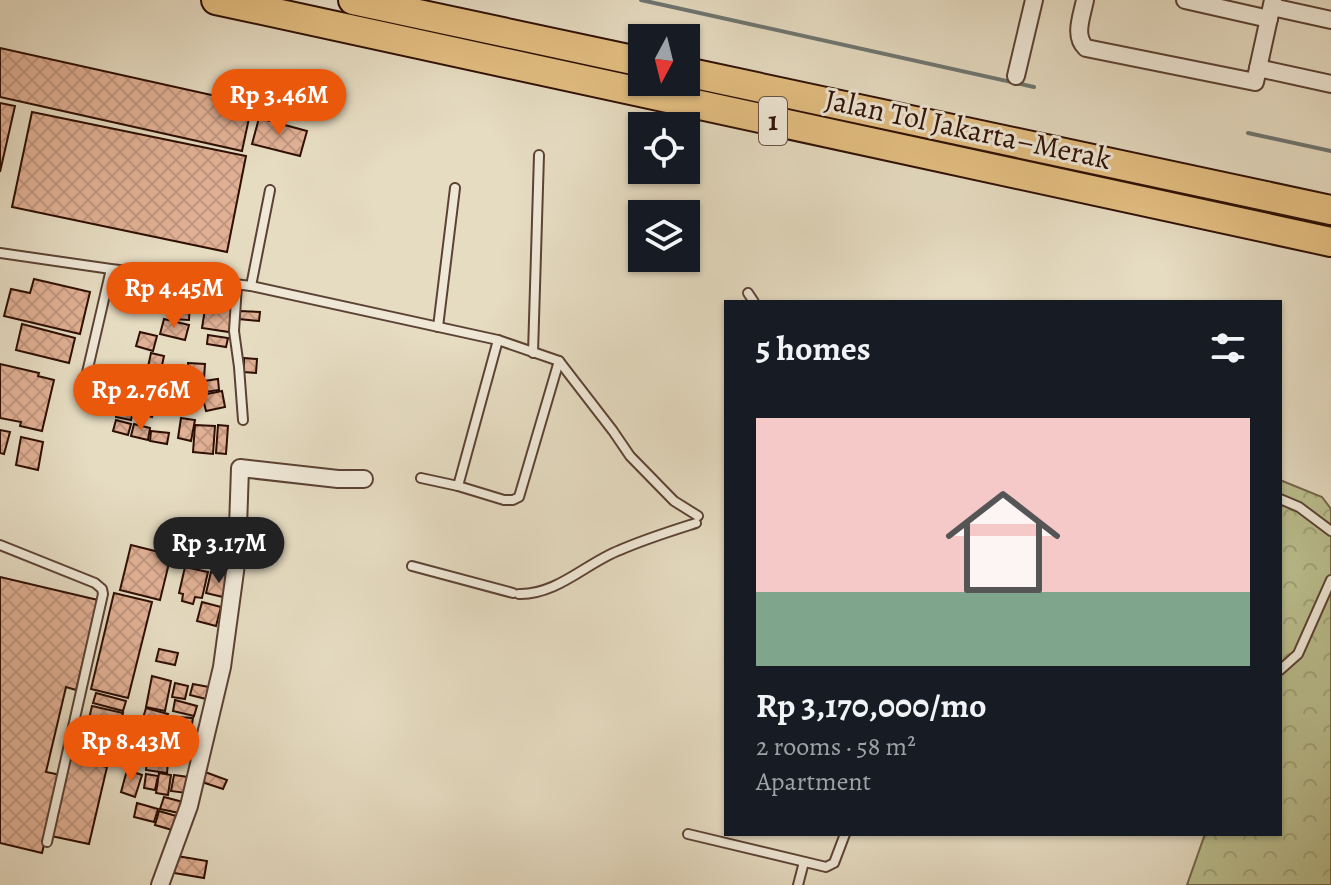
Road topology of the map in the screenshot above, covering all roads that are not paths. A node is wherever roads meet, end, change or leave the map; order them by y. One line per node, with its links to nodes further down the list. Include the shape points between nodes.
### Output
1 (216, 0): 17 (highway, Jalan Tol Jakarta–Merak / 1)
2 (353, 0): 8 (highway)
3 (1034, 0): 11 (street)
4 (1085, 0): 9 (street, via 1078,36 1086,48 1255,82)
5 (1185, 0): 6 (street)
6 (1271, 9): 7 (street); 9 (street)
7 (1331, 20)
8 (628, 59)
9 (1258, 68): 12 (street)
10 (700, 75): 16 (highway, Jalan Tol Jakarta–Merak / 1)
11 (1016, 76)
12 (1331, 84)
13 (539, 155): 26 (lane)
14 (455, 188): 24 (lane)
15 (270, 190): 21 (lane)
16 (1331, 210)
17 (1331, 242)
18 (0, 253): 19 (lane)
19 (111, 269): 20 (lane); 28 (lane)
20 (237, 285): 21 (lane); 29 (lane, via 234,331)
21 (251, 286): 24 (lane)
22 (748, 293): 23 (lane)
23 (753, 300)
24 (438, 327): 25 (lane)
25 (498, 340): 26 (lane); 32 (lane)
26 (533, 353): 27 (lane)
27 (559, 361): 32 (lane, via 519,497 504,500); 36 (lane, via 630,456 697,519 529,594)
28 (82, 394)
29 (243, 420)
30 (421, 478): 32 (lane)
31 (364, 479): 43 (street, via 240,468 237,557 222,667 189,806)
32 (458, 486)
33 (1282, 500): 34 (lane)
34 (1331, 531)
35 (0, 545): 41 (lane, via 95,583 103,594)
36 (412, 566)
37 (1331, 580): 38 (lane, via 1298,654)
38 (1282, 668)
39 (688, 834): 42 (lane)
40 (844, 836): 42 (lane, via 831,866)
41 (47, 842)
42 (804, 862): 44 (lane)
43 (160, 885)
44 (798, 885)

